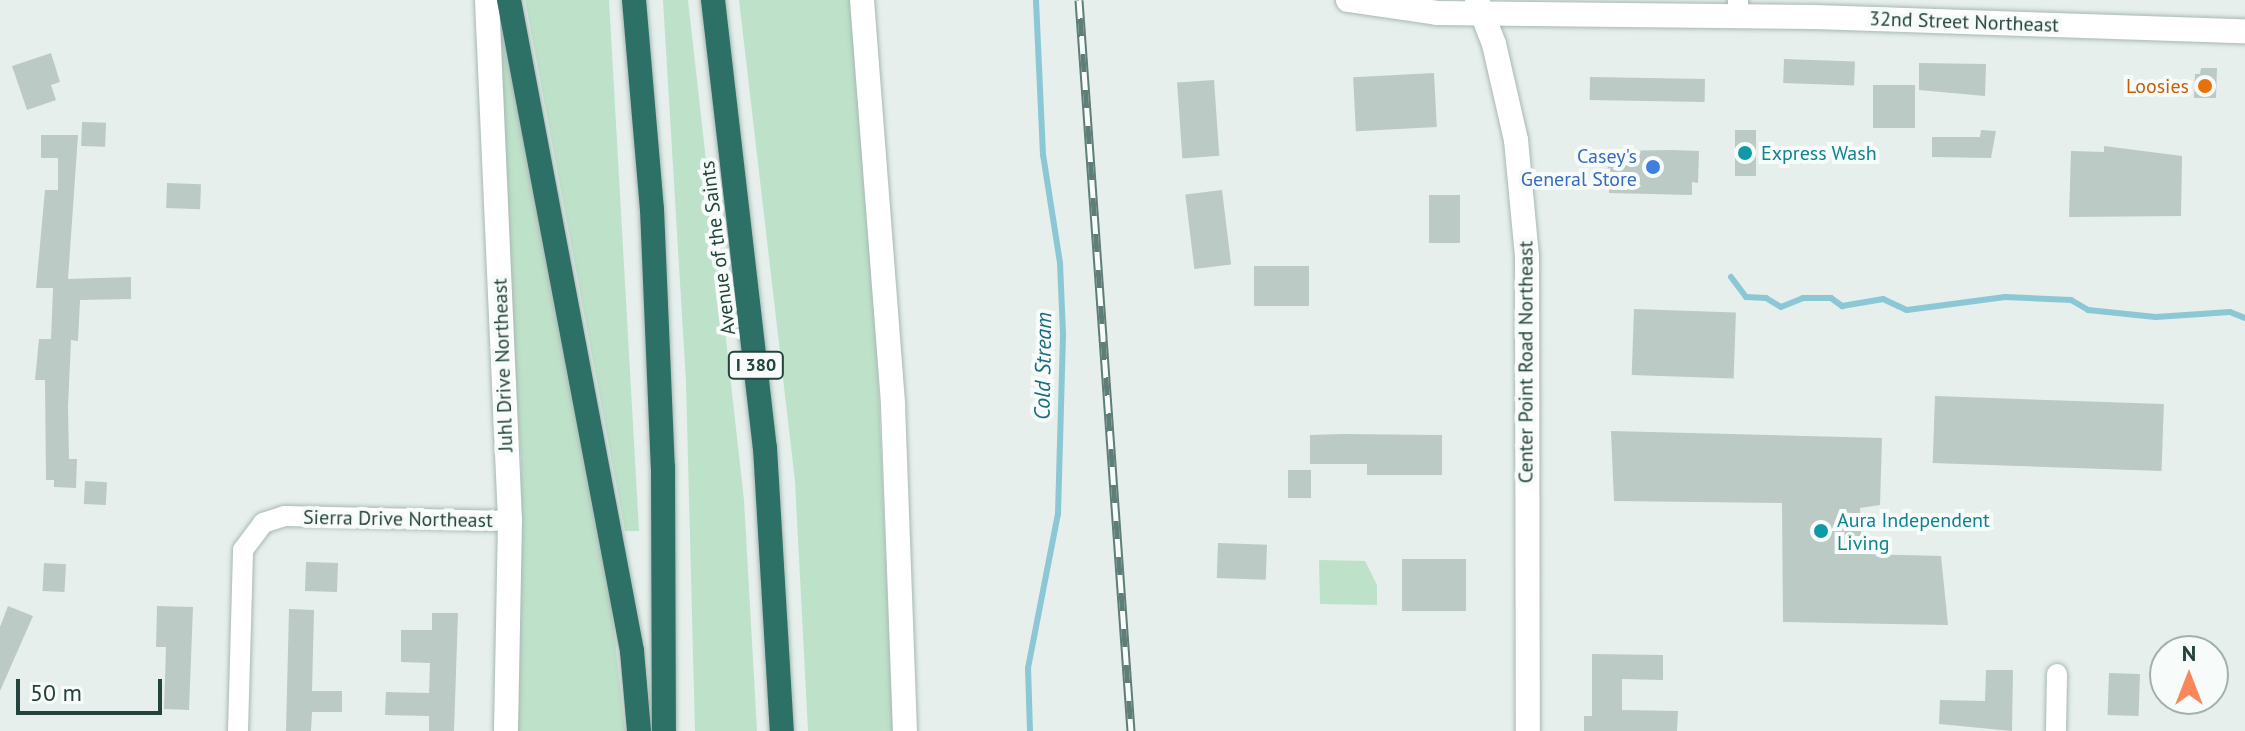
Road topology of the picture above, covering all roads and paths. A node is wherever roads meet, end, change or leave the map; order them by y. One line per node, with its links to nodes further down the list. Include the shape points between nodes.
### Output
1 (487, 0): 10 (main road, Juhl Drive Northeast)
2 (509, 0): 14 (highway, via 632,651)
3 (634, 0): 15 (highway, via 652,209)
4 (713, 0): 16 (highway, Avenue of the Saints / I 380, via 765,448)
5 (862, 0): 17 (main road, via 893,405)
6 (1348, 0): 7 (main road, 32nd Street Northeast, via 1417,12)
7 (1480, 7): 8 (main road, 32nd Street Northeast); 18 (main road, Center Point Road Northeast, via 1516,140 1527,256)
8 (1738, 8): 9 (main road, 32nd Street Northeast)
9 (2245, 31)
10 (510, 521): 12 (street, Sierra Drive Northeast, via 284,516 263,523 243,550); 13 (main road, Juhl Drive Northeast)
11 (2057, 674): 19 (street)
12 (238, 731)
13 (506, 731)
14 (639, 731)
15 (664, 731)
16 (782, 731)
17 (905, 731)
18 (1528, 731)
19 (2056, 731)

